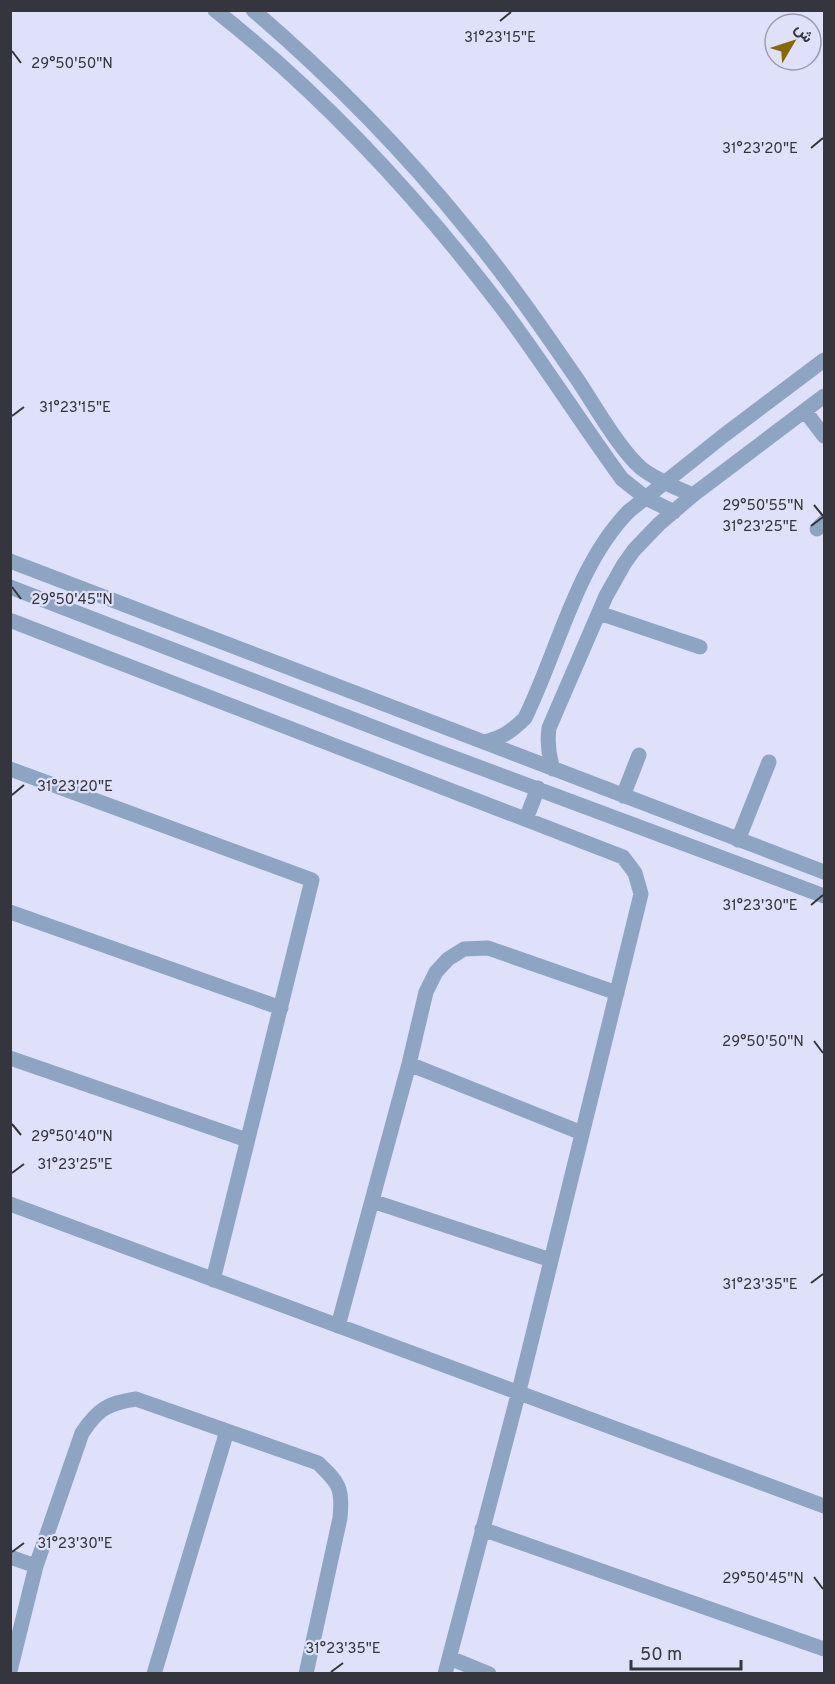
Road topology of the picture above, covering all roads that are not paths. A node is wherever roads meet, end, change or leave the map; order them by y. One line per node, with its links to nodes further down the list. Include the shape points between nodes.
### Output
1 (215, 10): 9 (street, via 282,68 398,183 501,308 622,479)
2 (253, 10): 7 (street, via 350,99 415,167 535,320 632,460)
3 (825, 360): 7 (street)
4 (825, 396): 5 (street)
5 (806, 411): 6 (street); 8 (street)
6 (825, 436)
7 (665, 482): 8 (street); 9 (street)
8 (693, 495): 10 (street)
9 (646, 498): 10 (street); 17 (street, via 618,522 598,551 525,718 514,730)
10 (674, 512): 13 (street, via 646,536 624,564)
11 (10, 561): 16 (street)
12 (10, 587): 18 (street)
13 (599, 613): 15 (street); 22 (street, via 549,728 548,756)
14 (12, 621): 27 (street)
15 (700, 648)
16 (433, 723): 17 (street); 18 (street)
17 (484, 742): 22 (street)
18 (425, 747): 24 (street)
19 (639, 755): 25 (street)
20 (769, 762): 28 (street)
21 (10, 769): 33 (street, via 312,880)
22 (553, 769): 23 (street)
23 (593, 785): 25 (street); 26 (street)
24 (538, 788): 26 (street); 27 (street)
25 (623, 796): 28 (street)
26 (585, 806): 30 (street)
27 (526, 819): 32 (street, via 623,857 635,873 641,894)
28 (738, 840): 29 (street)
29 (825, 872)
30 (825, 896)
31 (10, 912): 33 (street)
32 (617, 993): 35 (street, via 488,948 464,949 436,972 426,992); 36 (street)
33 (281, 1008): 37 (street)
34 (10, 1058): 37 (street)
35 (409, 1064): 36 (street); 38 (street)
36 (582, 1133): 40 (street)
37 (247, 1140): 41 (street)
38 (372, 1201): 40 (street); 42 (street)
39 (10, 1204): 41 (street)
40 (551, 1260): 43 (street)
41 (213, 1280): 42 (street)
42 (338, 1326): 43 (street)
43 (519, 1391): 45 (street); 46 (street)
44 (227, 1431): 48 (street, via 136,1399 114,1402 94,1414 82,1433); 52 (street); 53 (street, via 318,1463 336,1480 342,1499)
45 (825, 1506)
46 (482, 1529): 49 (street); 50 (street)
47 (10, 1557): 48 (street)
48 (36, 1566): 51 (street)
49 (825, 1649)
50 (450, 1658): 54 (street); 55 (street)
51 (10, 1671)
52 (154, 1674)
53 (306, 1674)
54 (445, 1674)
55 (489, 1674)

